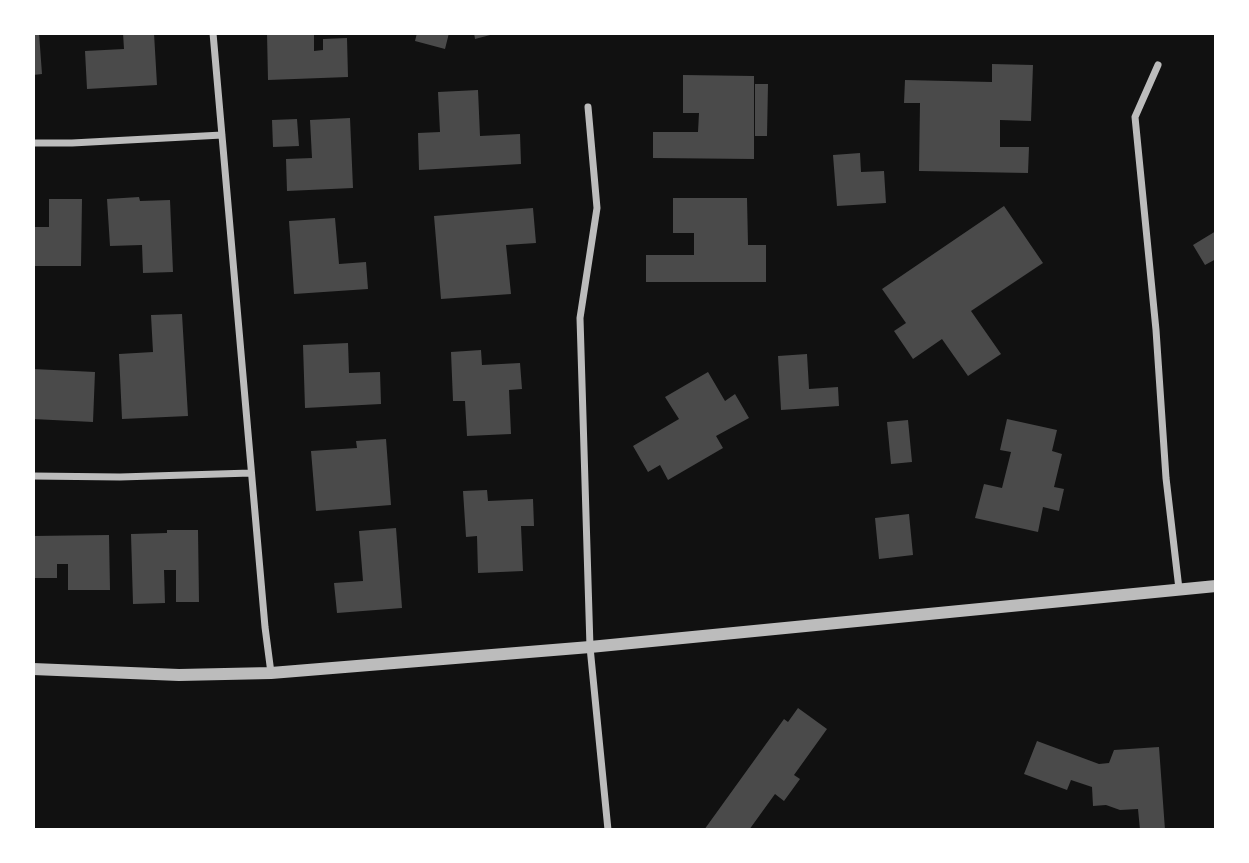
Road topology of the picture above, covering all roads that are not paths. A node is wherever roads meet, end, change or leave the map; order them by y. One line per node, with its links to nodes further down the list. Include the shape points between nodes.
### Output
1 (213, 33): 4 (street)
2 (1158, 65): 9 (street, via 1135,117)
3 (588, 107): 10 (street, via 597,208 580,318)
4 (222, 135): 5 (street); 6 (street)
5 (33, 143)
6 (251, 473): 7 (street); 12 (street)
7 (33, 476)
8 (1216, 586): 9 (street)
9 (1179, 589): 10 (street)
10 (590, 647): 12 (street); 13 (street)
11 (33, 669): 12 (street, via 179,675)
12 (271, 673)
13 (608, 830)

